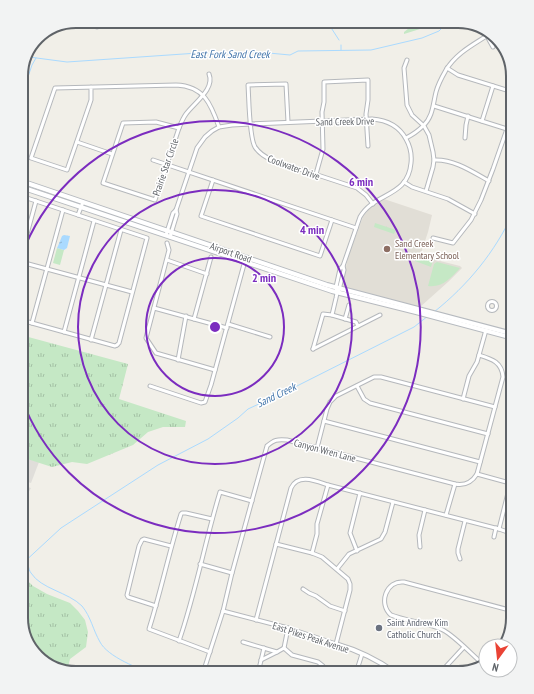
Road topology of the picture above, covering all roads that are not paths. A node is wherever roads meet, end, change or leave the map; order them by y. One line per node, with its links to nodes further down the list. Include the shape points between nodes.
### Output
1 (486, 37): 5 (street, via 463,51)
2 (489, 39): 3 (street)
3 (493, 47)
4 (407, 60): 18 (street, via 404,68 407,105 412,115)
5 (447, 68): 7 (street, via 458,75); 11 (street, via 438,87)
6 (209, 74): 10 (street, Prairie Star Circle, via 210,83)
7 (493, 86): 9 (street); 15 (street)
8 (91, 87): 10 (street, via 180,85 192,88); 25 (street, via 91,100); 25 (street, via 55,88 31,158 67,170)
9 (506, 90)
10 (203, 95): 19 (street, via 211,105); 20 (street, Prairie Star Circle, via 184,116)
11 (434, 106): 12 (street); 18 (street)
12 (468, 116): 15 (street); 24 (street)
13 (366, 119): 14 (street, Sand Creek Drive); 14 (street, via 368,80 324,82); 23 (street, Sand Creek Drive, via 389,123); 26 (street)
14 (322, 121): 16 (street, Sand Creek Drive); 32 (street, via 323,152)
15 (482, 121): 21 (street)
16 (288, 122): 17 (street, Sand Creek Drive); 17 (street, Coolwater Drive, via 286,84 256,84 248,85)
17 (251, 124): 19 (street, Sand Creek Drive); 32 (street, Coolwater Drive, via 253,148 269,158)
18 (424, 126): 23 (street); 29 (street, via 431,141)
19 (220, 127): 31 (street, Sand Creek Drive, via 208,134 200,144)
20 (179, 128): 27 (street, Prairie Star Circle, via 156,122 123,123); 30 (street, Prairie Star Circle)
21 (506, 129)
22 (506, 132): 34 (street)
23 (406, 138): 35 (street, via 411,161)
24 (465, 138)
25 (76, 142): 27 (street)
26 (368, 146)
27 (112, 154): 30 (street, Prairie Star Circle, via 102,183 155,200)
28 (153, 160): 30 (street)
29 (434, 160): 34 (street, via 457,165); 38 (street)
30 (167, 164): 31 (street)
31 (189, 172): 33 (street); 51 (street, Sand Creek Drive, via 176,210 177,214)
32 (316, 174): 41 (street, Coolwater Drive, via 360,190)
33 (213, 180): 46 (street); 46 (street, via 201,216 320,256)
34 (489, 181): 44 (street)
35 (404, 182): 38 (street); 41 (street, via 393,192)
36 (28, 184): 42 (main road, Airport Road)
37 (28, 189): 42 (main road, Airport Road)
38 (426, 191): 44 (street, via 448,199)
39 (28, 198): 40 (street)
40 (36, 201): 43 (street); 49 (street)
41 (372, 204): 48 (street, via 362,213)
42 (82, 205): 45 (street); 51 (main road, Airport Road)
43 (63, 210): 45 (street); 58 (street)
44 (474, 214): 52 (street, via 453,243)
45 (78, 215): 47 (street)
46 (332, 220): 48 (street)
47 (94, 221): 50 (street); 60 (street)
48 (356, 228): 62 (street)
49 (28, 230)
50 (121, 230): 61 (street); 63 (street, via 147,238)
51 (168, 234): 56 (main road, Airport Road)
52 (433, 238)
53 (167, 243): 55 (street, via 169,250)
54 (211, 257): 59 (street)
55 (166, 260): 59 (street); 66 (street)
56 (245, 260): 62 (main road, Airport Road); 64 (main road, Airport Road); 75 (street)
57 (28, 264): 58 (street)
58 (47, 269): 60 (street); 74 (street)
59 (207, 274): 71 (street)
60 (79, 278): 61 (street); 78 (street)
61 (106, 285): 63 (street); 82 (street)
62 (338, 288): 64 (street); 67 (main road, Airport Road)
63 (132, 292): 82 (street, via 118,346)
64 (337, 293): 67 (main road, Airport Road); 68 (street)
65 (349, 306): 72 (street)
66 (154, 308): 70 (street); 84 (street, via 146,338 156,353)
67 (416, 310): 77 (main road, Airport Road)
68 (332, 315): 72 (street); 76 (street, via 323,314 313,350)
69 (380, 315): 76 (street)
70 (186, 316): 71 (street); 84 (street)
71 (194, 319): 75 (street)
72 (345, 319): 76 (street, via 356,322)
73 (28, 322): 74 (street)
74 (32, 323): 78 (street)
75 (228, 326): 81 (street); 85 (street)
76 (358, 326)
77 (486, 329): 79 (main road, Airport Road); 80 (main road, Airport Road); 83 (street)
78 (64, 332): 82 (street)
79 (506, 333)
80 (506, 336)
81 (270, 337)
82 (91, 340)
83 (479, 355): 88 (street, via 469,376); 89 (street, Canyon Wren Lane, via 492,359 501,366 503,377)
84 (178, 360): 85 (street)
85 (215, 370): 86 (street, via 203,403)
86 (150, 386)
87 (357, 386): 88 (street, via 372,378 381,377); 90 (street, via 336,396 330,402); 91 (street, via 364,399 370,403)
88 (463, 399): 89 (street)
89 (495, 407): 91 (street, Canyon Wren Lane)
90 (324, 421): 92 (street); 93 (street)
91 (488, 434): 93 (street, Canyon Wren Lane)
92 (317, 448): 97 (street, Canyon Wren Lane); 100 (street, Canyon Wren Lane, via 287,440 271,442 267,446)
93 (480, 462): 94 (street, Canyon Wren Lane)
94 (477, 474): 95 (street); 97 (street, Canyon Wren Lane, via 470,483)
95 (506, 482)
96 (328, 484): 98 (street); 109 (street, via 306,479 294,483); 113 (street)
97 (454, 484): 103 (street)
98 (360, 493): 101 (street); 112 (street, via 350,533)
99 (506, 497): 106 (street)
100 (252, 501): 104 (street, via 220,492); 117 (street, Canyon Wren Lane)
101 (393, 502): 102 (street); 112 (street, via 383,537)
102 (425, 510): 103 (street); 111 (street, via 419,535)
103 (446, 515): 105 (street)
104 (212, 519): 110 (street, via 182,513); 115 (street)
105 (465, 521): 106 (street); 114 (street, via 458,549)
106 (497, 529): 107 (street); 108 (street)
107 (506, 532)
108 (494, 537)
109 (276, 544): 113 (street); 125 (street)
110 (171, 546): 121 (street); 121 (street, via 142,540 126,595)
111 (420, 547)
112 (357, 551): 116 (street, via 347,556)
113 (312, 553): 116 (street, via 322,556)
114 (460, 558)
115 (200, 564): 117 (street); 127 (street)
116 (337, 569): 124 (street, via 348,578 350,584)
117 (232, 573): 123 (street, Canyon Wren Lane)
118 (392, 580): 119 (street)
119 (394, 583): 122 (street, via 404,582); 130 (street, via 388,588 385,604 391,615 440,628)
120 (303, 589): 124 (street, via 330,606)
121 (156, 606): 127 (street, via 149,629)
122 (506, 609)
123 (223, 611): 125 (street, East Pikes Peak Avenue); 133 (street, Canyon Wren Lane)
124 (345, 611): 129 (street)
125 (256, 620): 126 (street, East Pikes Peak Avenue)
126 (288, 628): 129 (street, East Pikes Peak Avenue); 132 (street)
127 (179, 641): 133 (street)
128 (243, 642): 131 (street)
129 (336, 644): 135 (street, East Pikes Peak Avenue)
130 (464, 647): 137 (street); 143 (street)
131 (264, 648): 134 (street); 136 (street)
132 (284, 648): 134 (street); 140 (street, via 292,655)
133 (210, 652): 138 (street, Canyon Wren Lane)
134 (277, 652): 136 (street)
135 (362, 654): 141 (street); 142 (street, East Pikes Peak Avenue)
136 (261, 660): 139 (street)
137 (478, 660)
138 (205, 666)
139 (260, 666)
140 (324, 666)
141 (358, 666)
142 (385, 666)
143 (446, 666)

